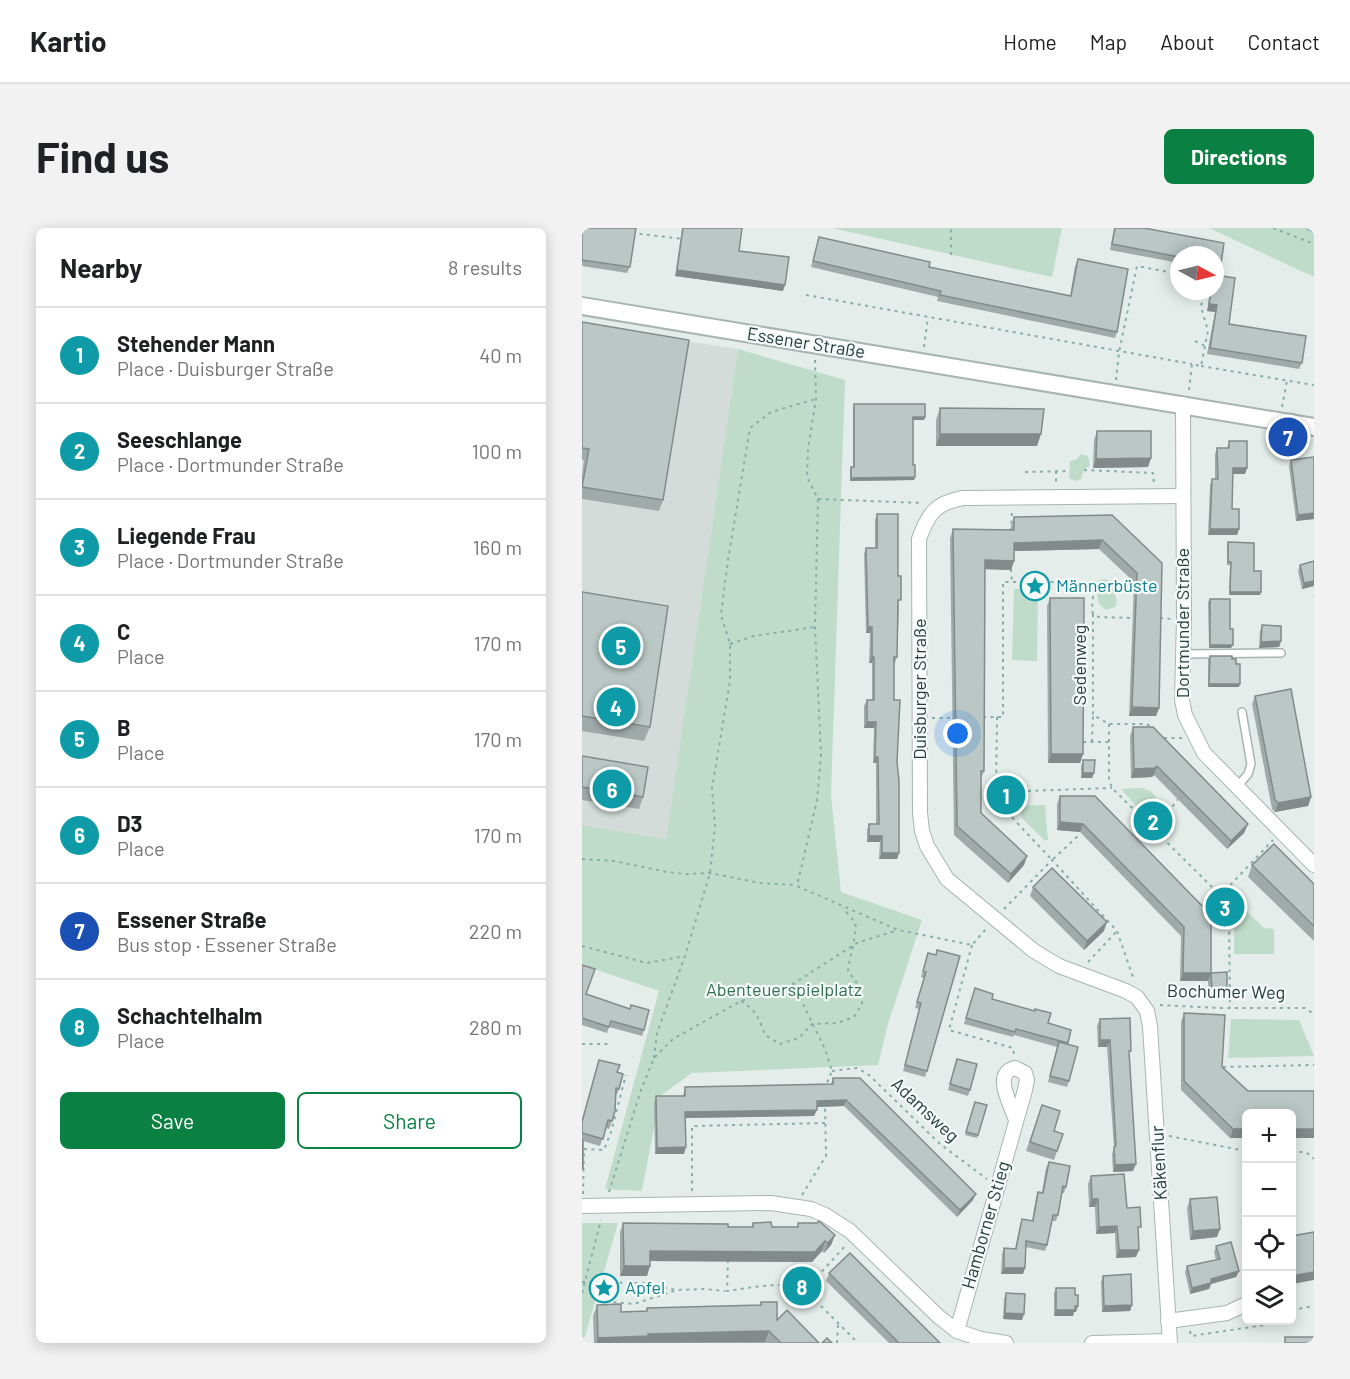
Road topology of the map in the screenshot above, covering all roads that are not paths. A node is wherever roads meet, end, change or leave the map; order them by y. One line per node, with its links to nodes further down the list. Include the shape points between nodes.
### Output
1 (582, 306): 2 (street, Essener Straße)
2 (1185, 404): 3 (street, Essener Straße); 4 (street, Dortmunder Straße)
3 (1314, 427)
4 (1183, 496): 6 (street, Dortmunder Straße); 10 (street, Duisburger Straße, via 963,498 940,504 929,515 919,539 920,813 927,846 947,879 1034,951 1059,966 1126,991)
5 (1281, 653): 6 (lane)
6 (1183, 654): 8 (street, Dortmunder Straße, via 1185,715 1204,753)
7 (1242, 712): 8 (lane, via 1251,764)
8 (1237, 787): 9 (street, Dortmunder Straße)
9 (1314, 865)
10 (1141, 1002): 14 (street, Käkenflur, via 1150,1026)
11 (1016, 1120): 11 (street, Hamborner Stieg, via 1027,1080 1025,1073 1015,1068 1008,1069 1003,1081); 15 (street, Hamborner Stieg)
12 (582, 1206): 15 (street, via 795,1205 825,1215 855,1235)
13 (1242, 1306): 14 (street, via 1227,1312)
14 (1168, 1321): 16 (street, Käkenflur)
15 (957, 1330): 17 (street)
16 (1170, 1342): 18 (street)
17 (1006, 1343)
18 (1092, 1343)

